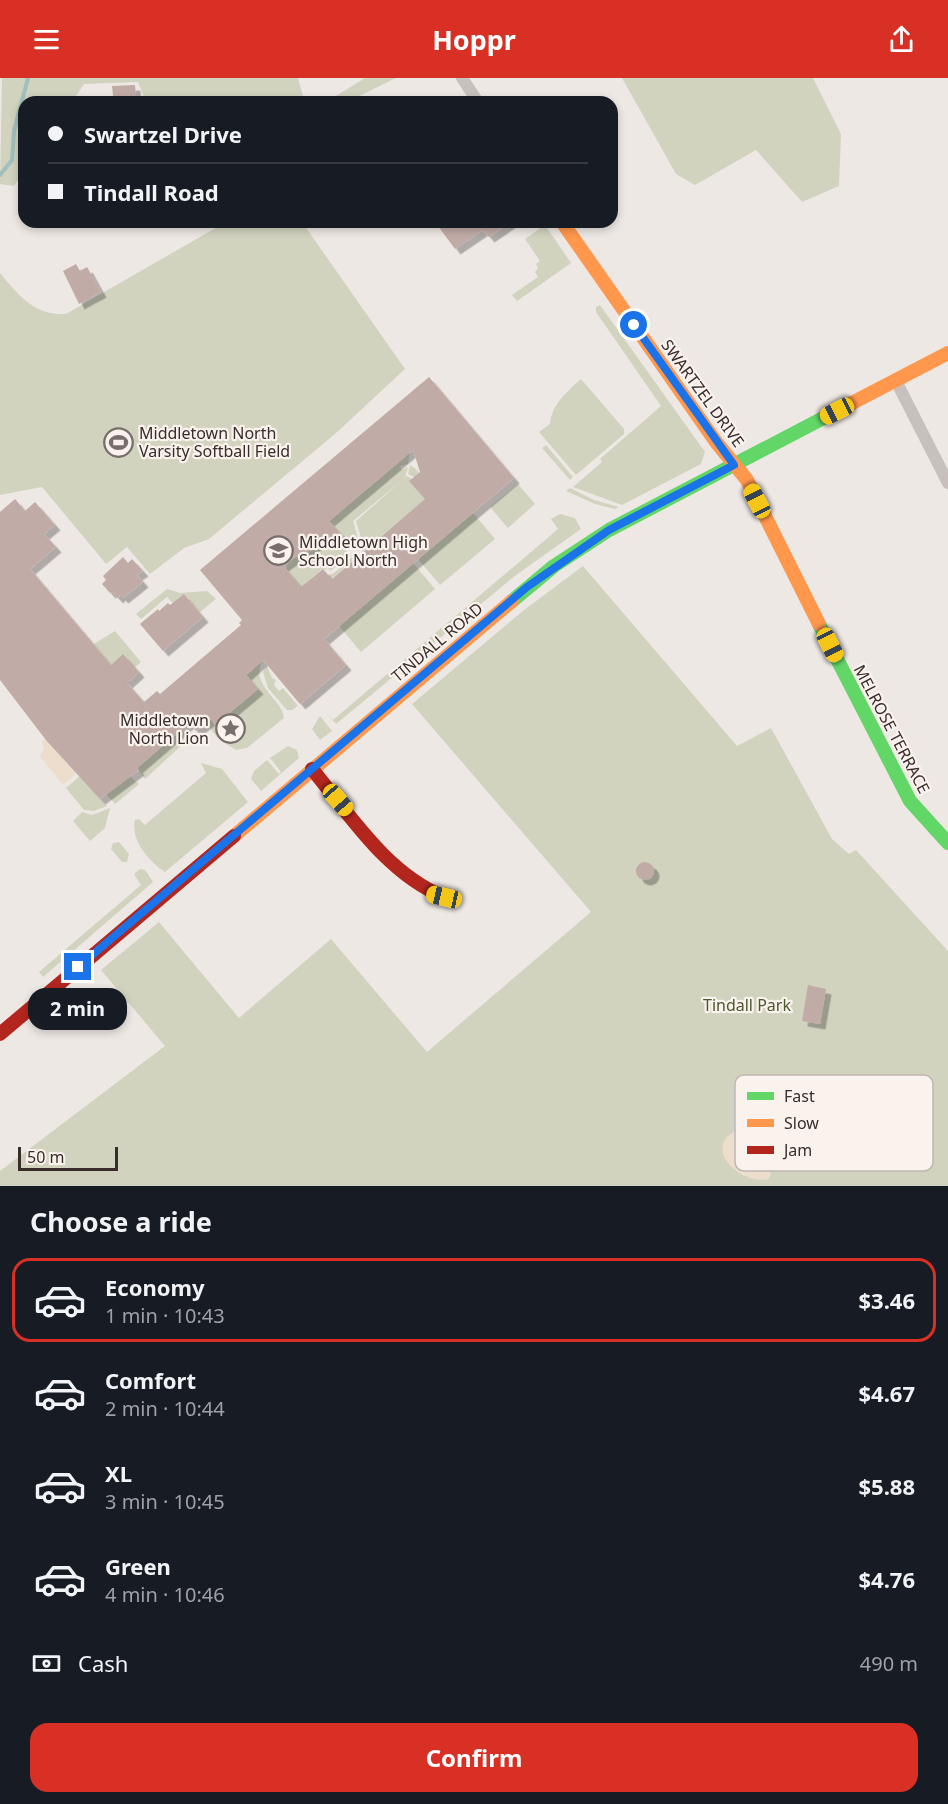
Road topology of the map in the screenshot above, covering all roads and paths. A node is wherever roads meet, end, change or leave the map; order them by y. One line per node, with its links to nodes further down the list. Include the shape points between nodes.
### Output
1 (462, 78): 2 (street)
2 (474, 96)
3 (566, 228): 6 (street, SWARTZEL DRIVE)
4 (948, 353): 5 (street, TINDALL ROAD)
5 (896, 381): 6 (street, TINDALL ROAD); 7 (street)
6 (734, 465): 8 (street, TINDALL ROAD, via 609,530 554,566); 9 (street, MELROSE TERRACE, via 747,480 892,769 918,811)
7 (948, 483)
8 (312, 769): 10 (street, via 400,871 424,890); 11 (street, TINDALL ROAD)
9 (948, 843)
10 (444, 897)
11 (0, 1034)

